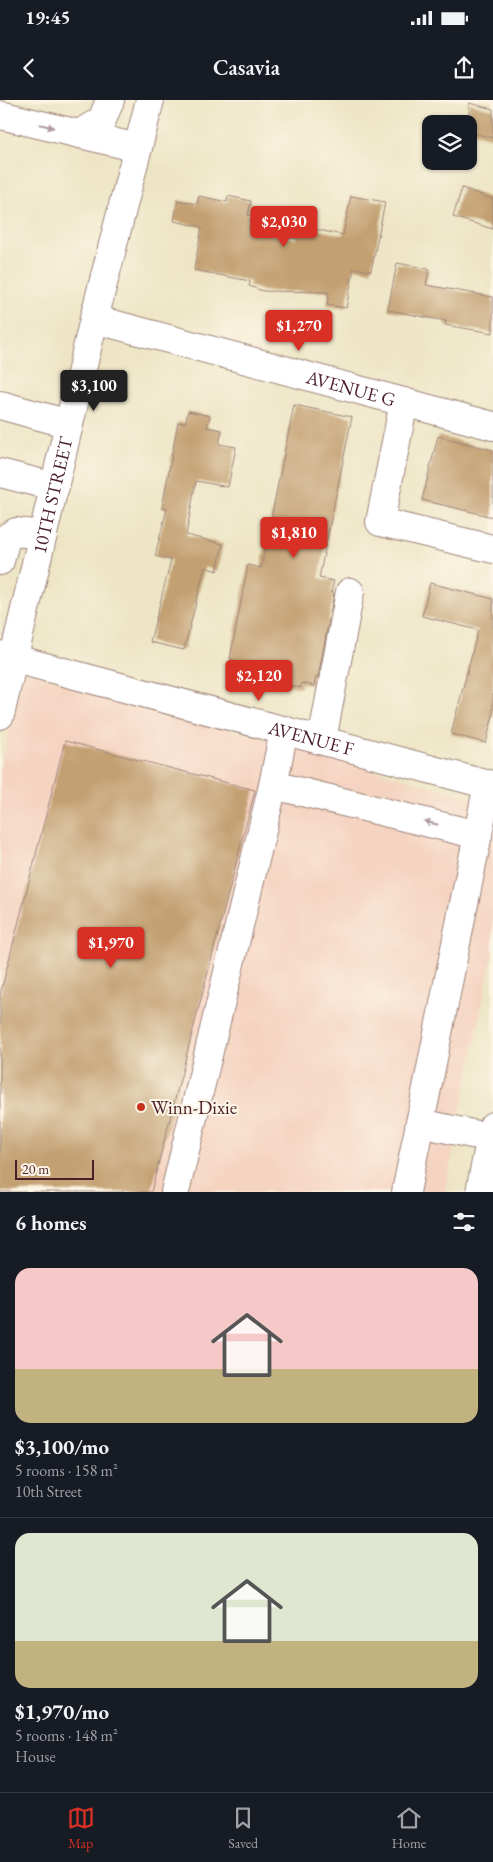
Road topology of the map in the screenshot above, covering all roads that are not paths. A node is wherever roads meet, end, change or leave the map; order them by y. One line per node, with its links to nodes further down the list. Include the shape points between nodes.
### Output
1 (110, 100): 4 (street, via 102,120)
2 (150, 100): 5 (street, 10TH STREET)
3 (0, 115): 4 (street, one-way to 4)
4 (79, 134): 5 (street)
5 (138, 148): 6 (street, 10TH STREET)
6 (94, 319): 7 (street, AVENUE G); 9 (street, 10TH STREET)
7 (404, 402): 10 (street, AVENUE G); 14 (street, via 380,522)
8 (0, 405): 9 (street)
9 (69, 424): 12 (street, 10TH STREET)
10 (493, 426)
11 (0, 473): 12 (street)
12 (55, 487): 13 (street, 10TH STREET)
13 (43, 535): 15 (street, via 16,532 6,538); 17 (street, 10TH STREET)
14 (493, 549)
15 (0, 561)
16 (350, 592): 21 (street)
17 (10, 622): 18 (street, 10TH STREET)
18 (7, 657): 19 (street, 10TH STREET); 20 (street, AVENUE F)
19 (0, 715)
20 (284, 730): 21 (street, AVENUE F); 22 (street)
21 (322, 740): 23 (street, AVENUE F)
22 (273, 785): 24 (street, one-way to 22); 27 (street)
23 (490, 785): 24 (street)
24 (478, 835): 25 (street)
25 (420, 1124): 26 (street); 28 (street)
26 (492, 1133): 29 (street)
27 (175, 1192)
28 (406, 1192)
29 (480, 1192)

